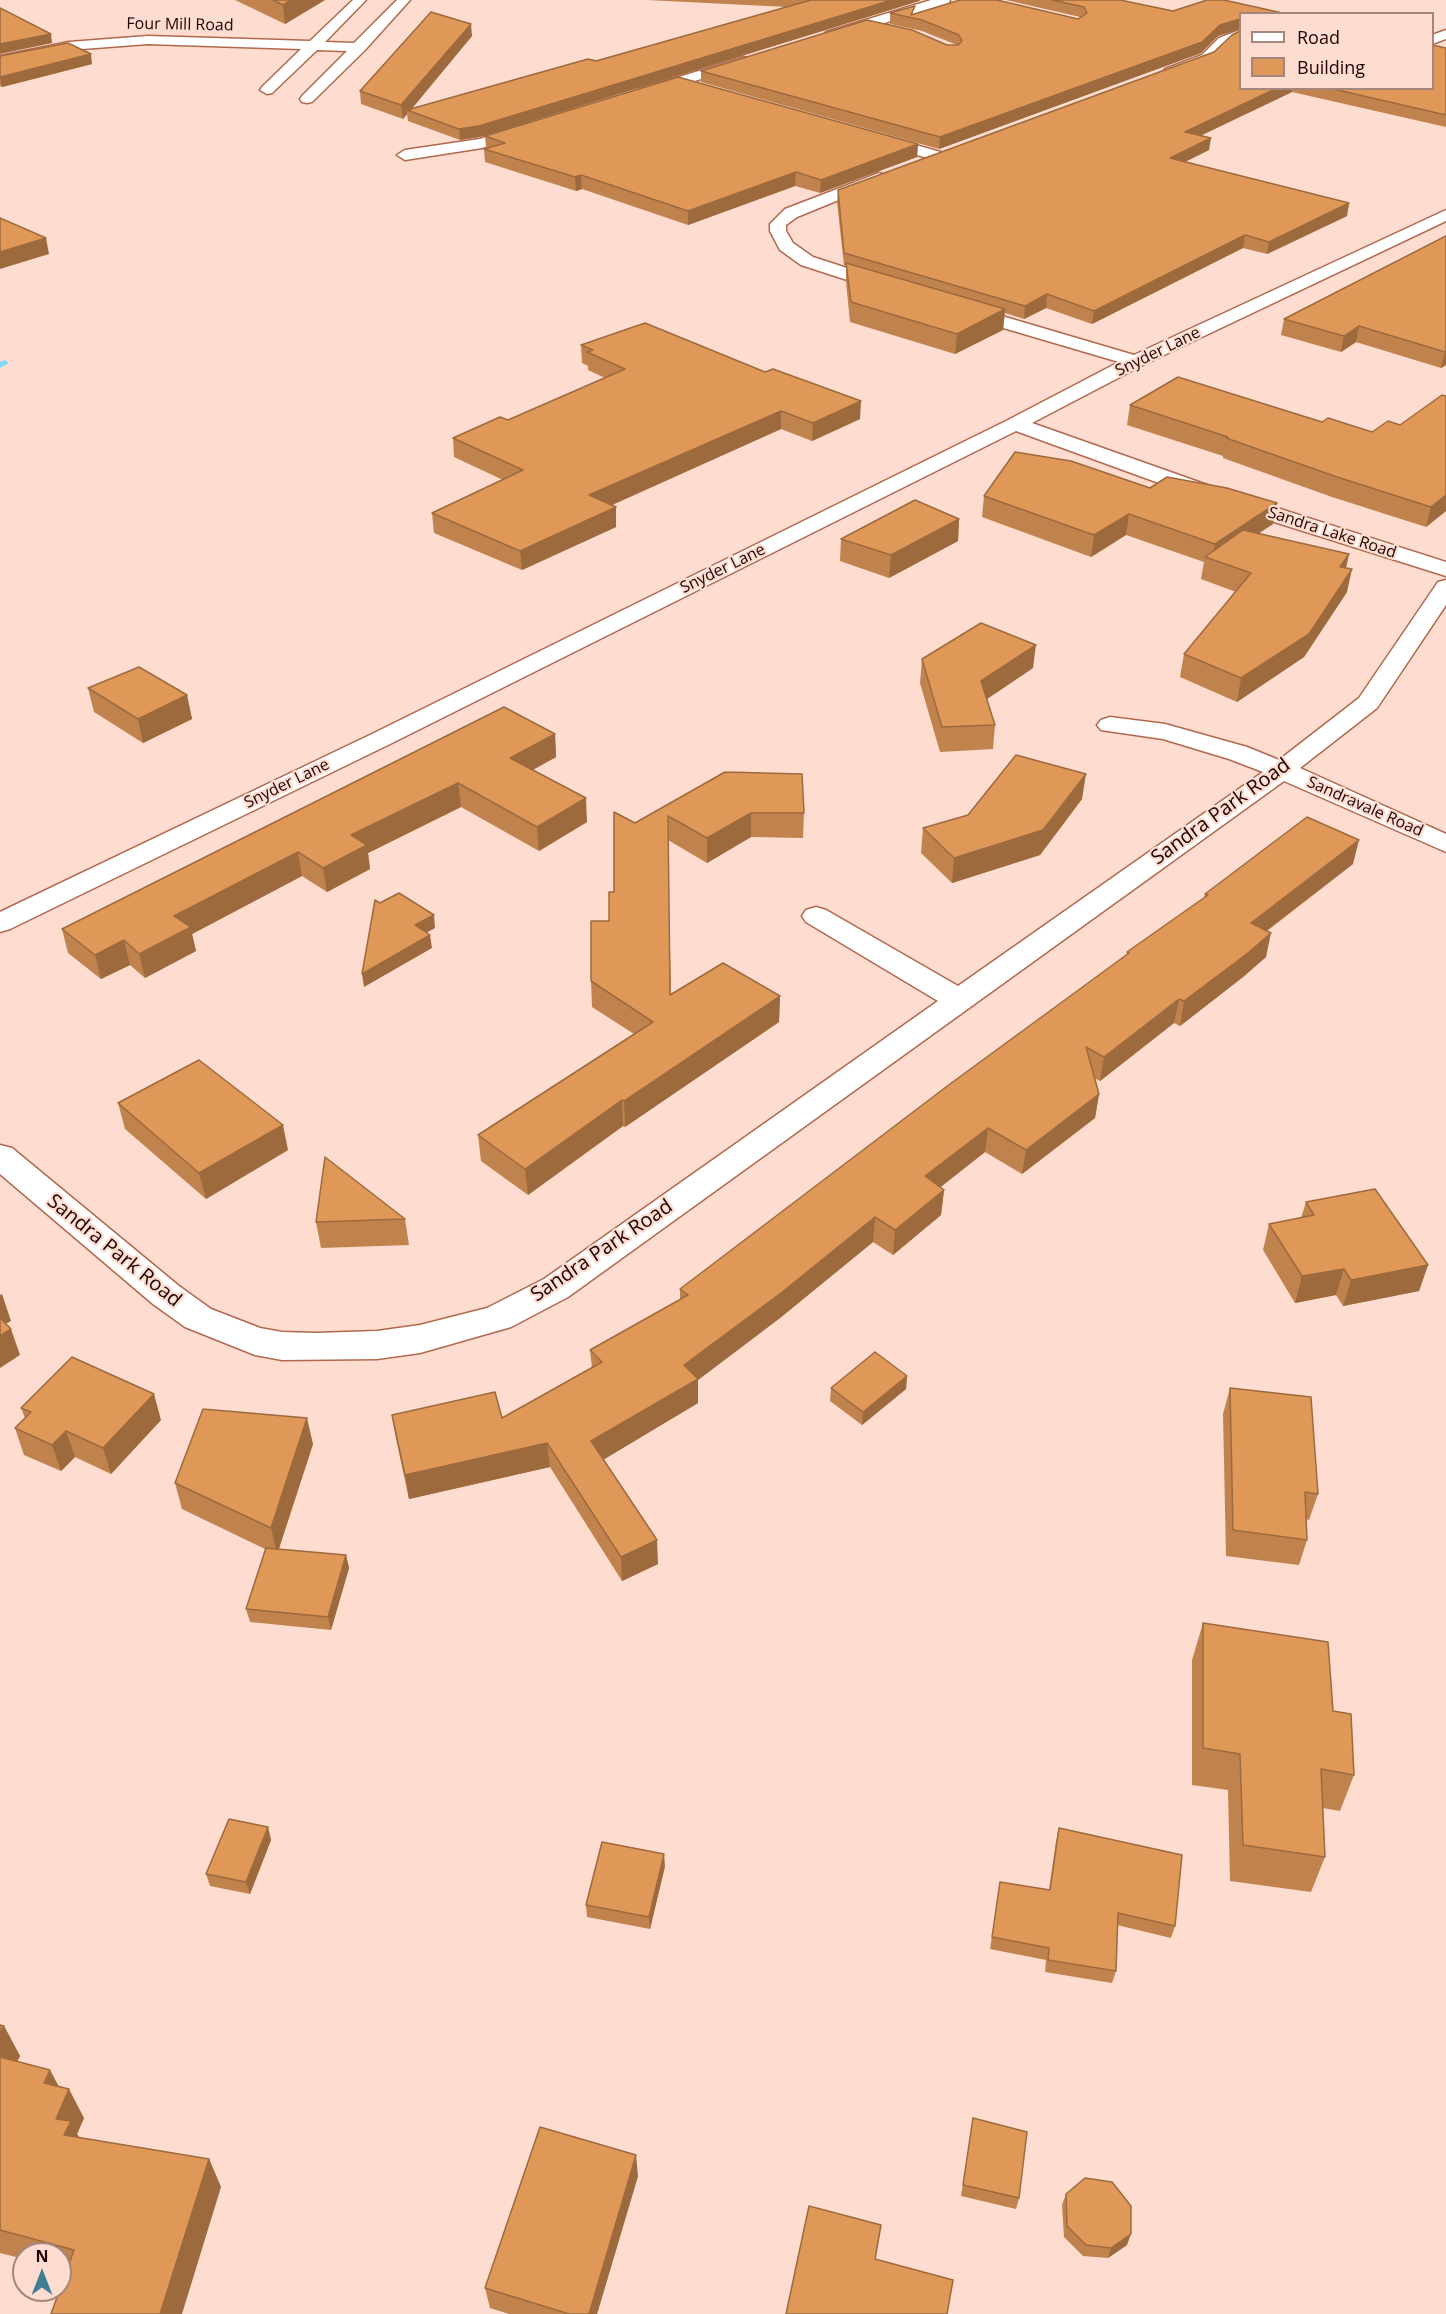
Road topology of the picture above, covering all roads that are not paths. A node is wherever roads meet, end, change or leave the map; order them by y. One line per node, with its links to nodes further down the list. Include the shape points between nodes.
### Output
1 (360, 0): 8 (street)
2 (404, 0): 9 (street)
3 (944, 0): 4 (street)
4 (866, 24): 5 (street); 7 (street)
5 (896, 31)
6 (1239, 34): 12 (street, via 1224,41 1207,58)
7 (822, 38)
8 (314, 45): 9 (street, Four Mill Road); 10 (street, Four Mill Road, via 148,39); 15 (street)
9 (360, 46): 17 (street)
10 (2, 58)
11 (755, 58): 13 (street)
12 (1151, 79)
13 (677, 82): 14 (street); 16 (street)
14 (699, 88)
15 (267, 90)
16 (633, 96)
17 (307, 99)
18 (546, 123): 21 (street, via 482,142)
19 (858, 134): 22 (street)
20 (958, 149): 22 (street)
21 (405, 154)
22 (938, 156): 23 (street)
23 (915, 165)
24 (893, 173): 26 (street, via 791,213 778,224 778,231 786,246 807,261)
25 (1446, 215): 28 (street, Snyder Lane)
26 (901, 292)
27 (945, 305): 28 (street)
28 (1136, 361): 29 (street, Snyder Lane)
29 (1015, 424): 30 (street, Sandra Lake Road, via 1219,497); 36 (street, Snyder Lane)
30 (1446, 569)
31 (1446, 587): 33 (street, Sandra Park Road, via 1368,703)
32 (1110, 725): 33 (street, Sandravale Road, via 1198,740)
33 (1282, 770): 34 (street, Sandravale Road); 37 (street, Sandra Park Road)
34 (1446, 844)
35 (816, 916): 37 (street)
36 (0, 923)
37 (959, 1000): 38 (street, Sandra Park Road, via 556,1288 498,1318 420,1339 339,1347 282,1346 227,1331 198,1318 137,1273)
38 (0, 1156)

